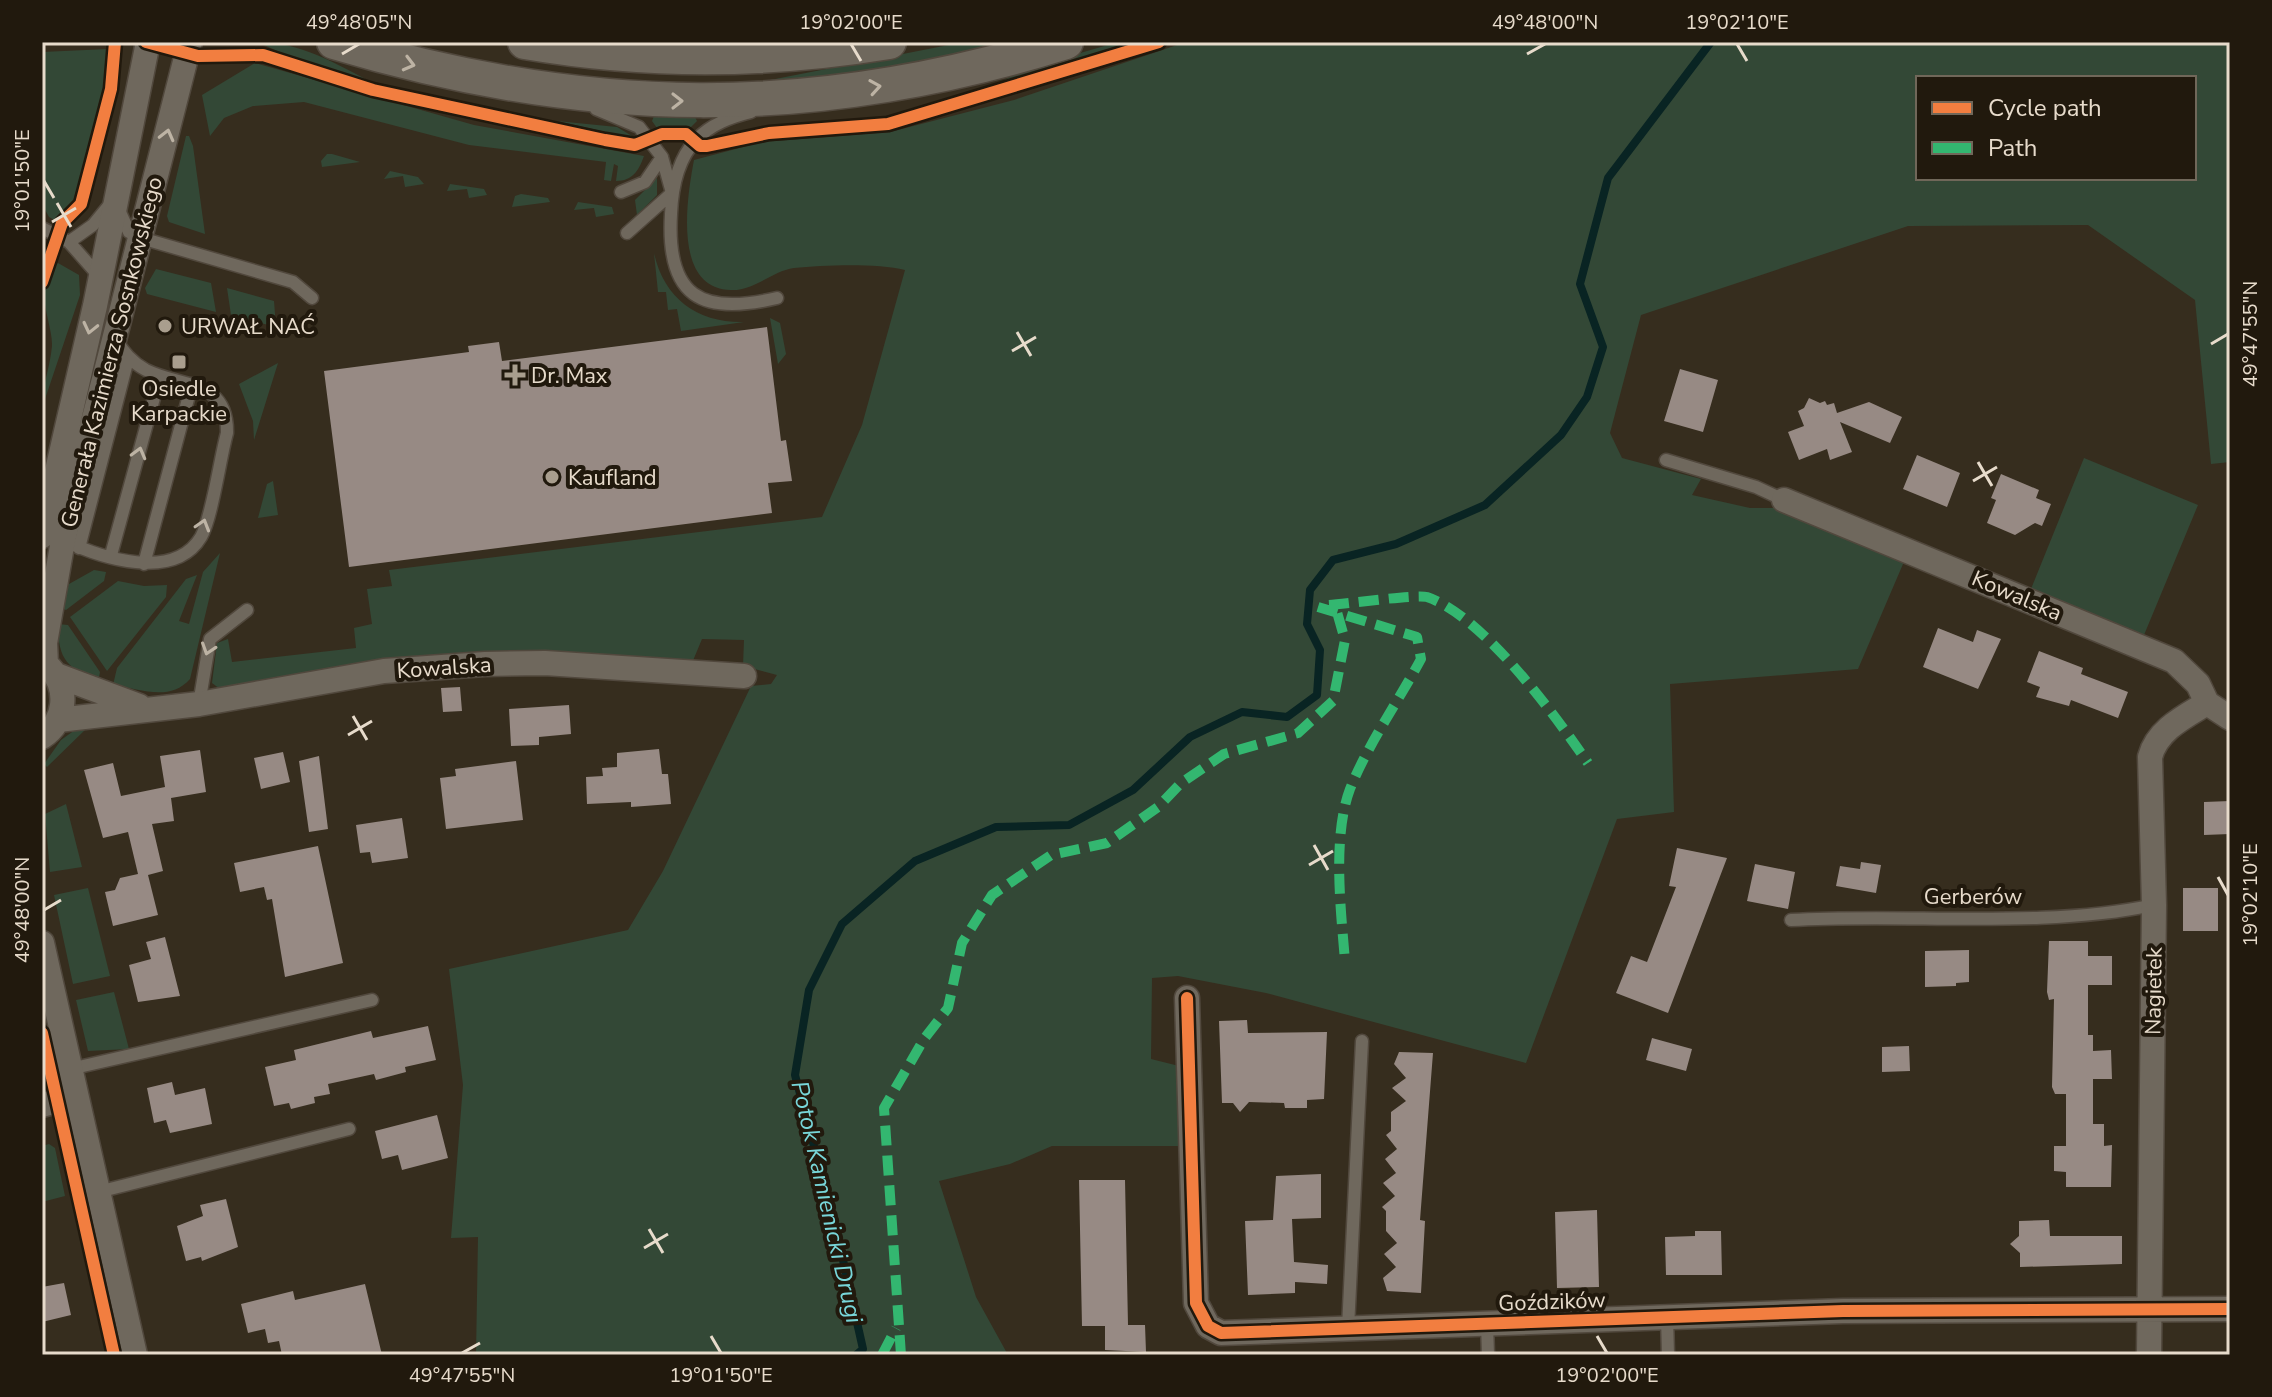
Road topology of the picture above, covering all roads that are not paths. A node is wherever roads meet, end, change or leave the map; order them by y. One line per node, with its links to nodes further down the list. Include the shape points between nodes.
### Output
1 (148, 42): 12 (street, Generała Kazimierza Sosnkowskiego)
2 (190, 42): 15 (street, Generała Kazimierza Sosnkowskiego, one-way to 2)
3 (334, 42): 7 (main road, one-way to 7, via 431,70)
4 (525, 42): 5 (main road, via 603,55 729,59)
5 (889, 42)
6 (1066, 42): 8 (main road, one-way to 6, via 909,81)
7 (544, 91): 8 (main road, one-way to 8, via 668,101); 9 (lane, via 623,118 639,127)
8 (797, 98): 11 (lane, via 706,130 682,160)
9 (662, 157): 10 (lane, via 645,182); 11 (lane)
10 (621, 192)
11 (672, 193): 14 (lane); 19 (lane, via 671,257 687,288 721,305 740,307)
12 (115, 197): 15 (lane, via 129,232); 16 (lane, via 93,225); 17 (street, Generała Kazimierza Sosnkowskiego)
13 (42, 228): 16 (lane)
14 (627, 233)
15 (141, 238): 18 (lane, via 293,282); 20 (street, Generała Kazimierza Sosnkowskiego)
16 (69, 242): 17 (lane)
17 (101, 278): 26 (street, Generała Kazimierza Sosnkowskiego, one-way to 26)
18 (312, 298)
19 (777, 298)
20 (112, 336): 21 (lane); 26 (street, Generała Kazimierza Sosnkowskiego)
21 (128, 359): 22 (lane); 26 (lane)
22 (160, 376): 23 (lane); 27 (lane, one-way to 22)
23 (192, 384): 28 (lane); 28 (lane, one-way to 23, via 181,558 201,536 227,419 212,393)
24 (1666, 460): 25 (lane)
25 (1784, 500): 32 (street, Kowalska, via 2174,661 2198,684)
26 (62, 541): 27 (lane); 30 (street, Generała Kazimierza Sosnkowskiego, via 45,643)
27 (111, 555): 28 (lane)
28 (144, 564)
29 (247, 610): 33 (lane, one-way to 33, via 210,639)
30 (48, 667): 34 (street, Kowalska); 36 (street, Generała Kazimierza Sosnkowskiego, via 62,690)
31 (744, 676): 33 (street, Kowalska, via 485,664 384,671)
32 (2207, 703): 35 (street, Kowalska); 37 (street, Nagietek, via 2166,731 2150,757)
33 (199, 704): 34 (street, Kowalska)
34 (145, 708): 36 (street, Kowalska)
35 (2230, 718)
36 (50, 729)
37 (2154, 905): 38 (lane, Gerberów, via 2087,914); 48 (street, Nagietek)
38 (1791, 920)
39 (42, 943): 43 (street)
40 (1187, 998): 52 (street, Goździków, via 1200,1315 1221,1333)
41 (372, 1000): 43 (lane)
42 (1362, 1041): 52 (lane)
43 (70, 1069): 44 (street)
44 (76, 1096): 45 (street); 47 (street)
45 (42, 1105)
46 (349, 1129): 47 (lane)
47 (98, 1192): 53 (street)
48 (2150, 1306): 49 (street, Goździków); 50 (street, Goździków); 56 (street, Nagietek)
49 (2230, 1309)
50 (1667, 1316): 51 (street, Goździków); 55 (lane)
51 (1487, 1323): 52 (street, Goździków); 54 (lane)
52 (1348, 1328)
53 (135, 1355)
54 (1488, 1355)
55 (1668, 1355)
56 (2149, 1355)

